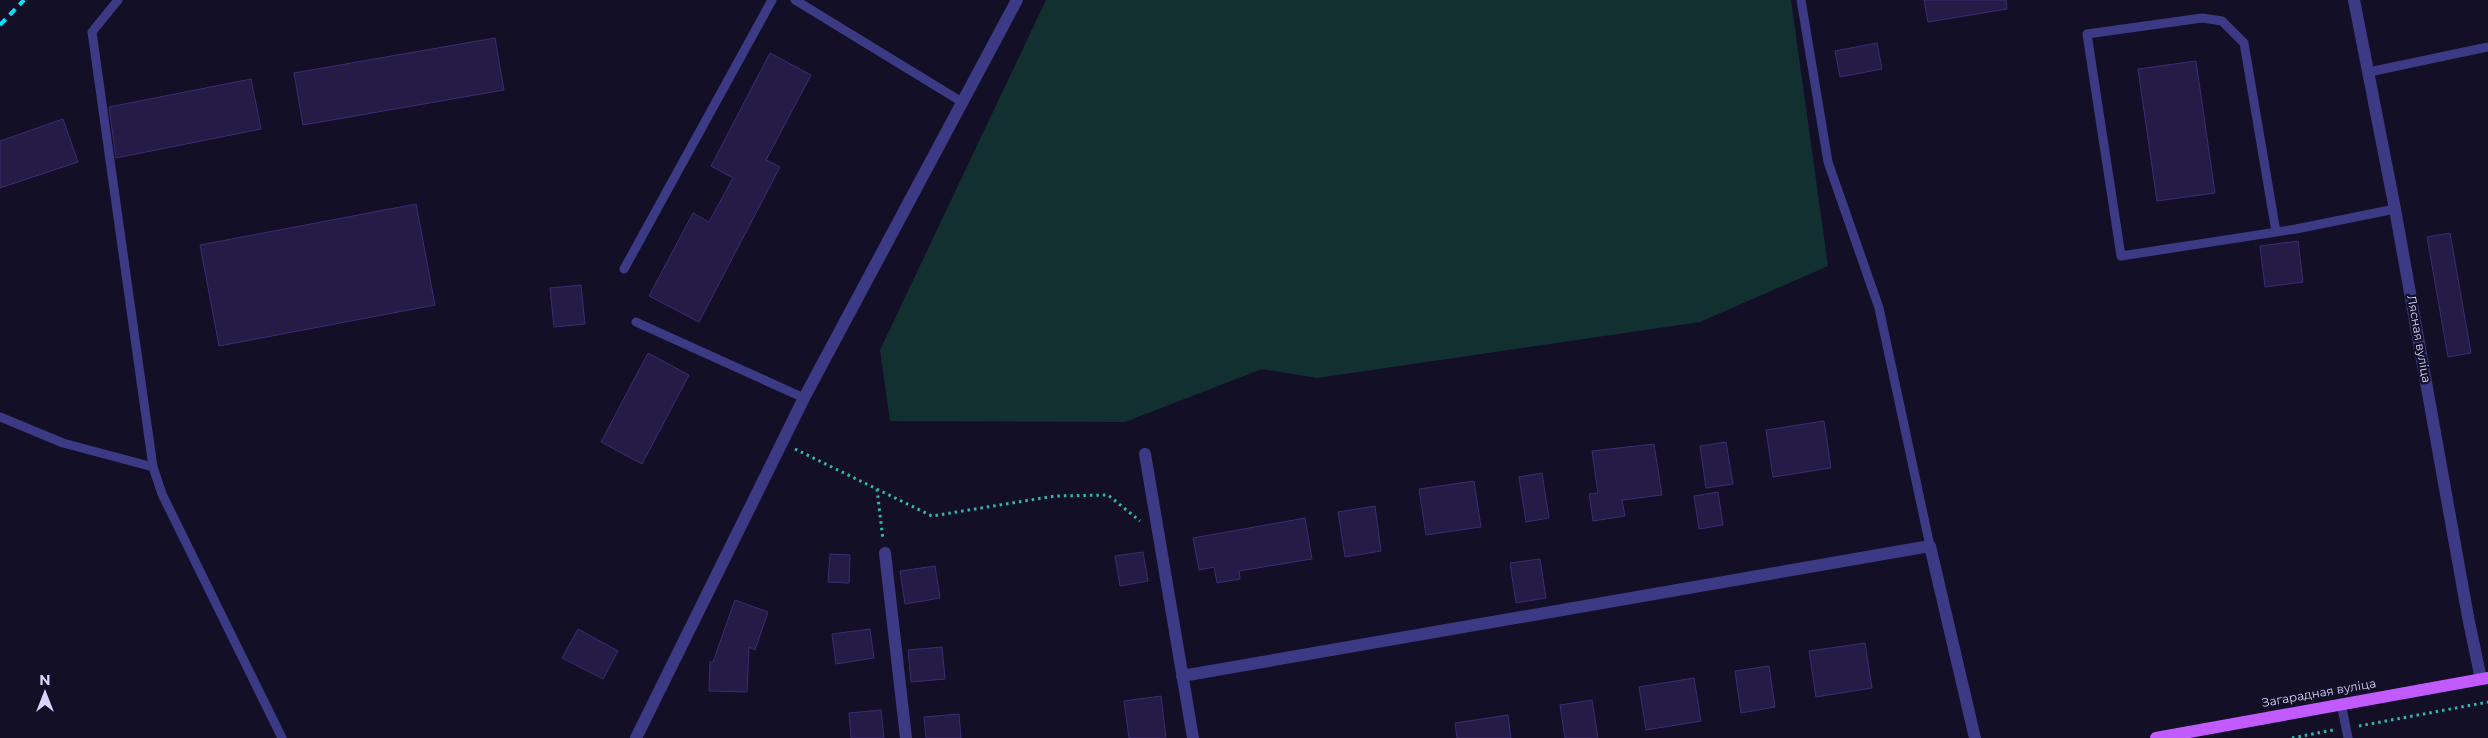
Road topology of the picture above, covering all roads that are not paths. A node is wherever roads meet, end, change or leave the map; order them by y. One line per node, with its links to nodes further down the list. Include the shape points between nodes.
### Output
1 (118, 0): 17 (lane, via 92,32)
2 (772, 0): 12 (lane)
3 (795, 0): 9 (lane)
4 (1017, 0): 9 (street)
5 (1801, 0): 18 (lane, via 1828,162 1879,308)
6 (2354, 0): 8 (street, Лясная вуліца)
7 (2488, 47): 8 (lane)
8 (2369, 72): 10 (street, Лясная вуліца)
9 (962, 102): 14 (street)
10 (2396, 209): 11 (lane); 21 (street, Лясная вуліца, via 2468,617)
11 (2276, 232): 11 (lane, via 2244,43 2222,21 2202,18 2087,34 2120,256)
12 (624, 269)
13 (636, 322): 14 (lane)
14 (804, 398): 24 (street)
15 (0, 417): 17 (lane, via 64,442)
16 (1146, 454): 20 (street)
17 (153, 468): 23 (lane, via 162,494)
18 (1930, 546): 20 (street); 27 (street)
19 (885, 553): 25 (street)
20 (1182, 676): 26 (street)
21 (2485, 678): 22 (main road, Загарадная вуліца)
22 (2341, 703): 28 (main road, Загарадная вуліца); 29 (lane)
23 (282, 738)
24 (636, 738)
25 (906, 738)
26 (1193, 738)
27 (1975, 738)
28 (2156, 738)
29 (2348, 738)

